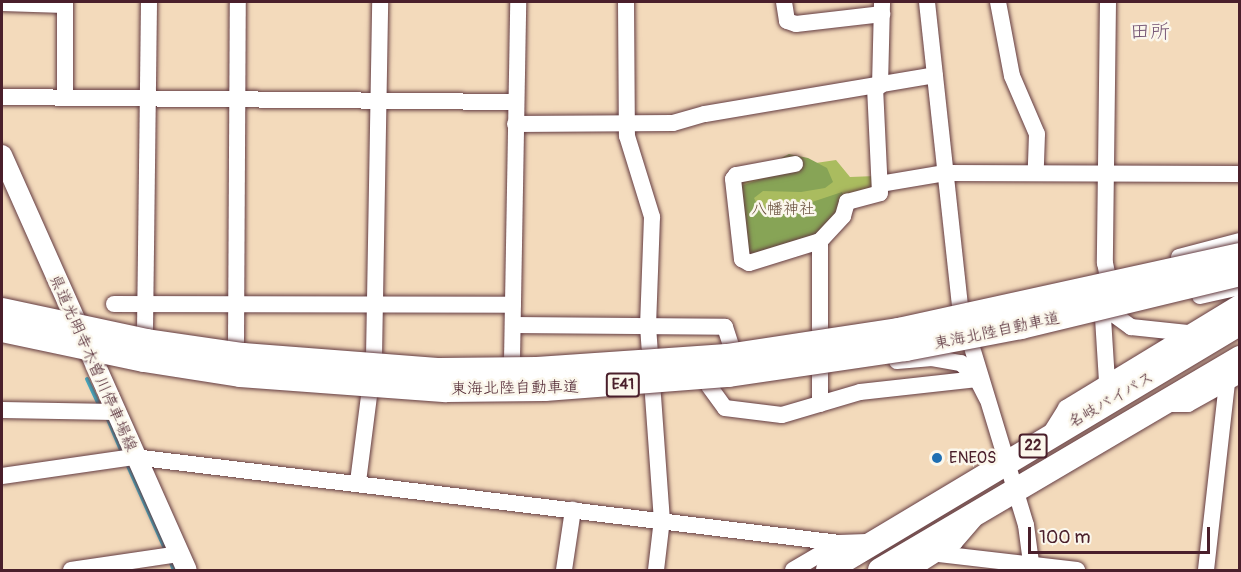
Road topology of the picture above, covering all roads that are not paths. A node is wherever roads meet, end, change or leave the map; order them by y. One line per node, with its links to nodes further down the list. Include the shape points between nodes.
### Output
1 (149, 2): 17 (street)
2 (238, 2): 18 (street)
3 (380, 2): 19 (street)
4 (518, 2): 20 (street)
5 (626, 2): 22 (street)
6 (784, 2): 12 (street, via 786,21 796,24)
7 (927, 2): 13 (street)
8 (998, 2): 25 (street, via 1012,76 1037,134)
9 (1108, 2): 27 (street)
10 (2, 3): 11 (street)
11 (64, 3): 16 (street)
12 (882, 8): 14 (street)
13 (935, 75): 14 (street); 26 (street)
14 (878, 87): 22 (street, via 705,114 673,123); 29 (street)
15 (2, 97): 16 (street)
16 (65, 97): 17 (street)
17 (150, 99): 18 (street); 38 (street)
18 (238, 100): 19 (street); 40 (street)
19 (375, 100): 20 (street); 41 (street)
20 (515, 102): 21 (street)
21 (515, 124): 22 (street); 42 (street)
22 (629, 126): 49 (street, via 627,136 652,217)
23 (2, 155): 45 (main road, 県道光明寺木曽川停車場線)
24 (795, 164): 30 (street, via 736,175 733,179 742,259 749,262)
25 (1036, 172): 26 (street); 27 (street)
26 (945, 173): 29 (street); 43 (street)
27 (1104, 174): 28 (street); 34 (street)
28 (1239, 174)
29 (880, 184): 30 (street, via 880,193 846,202 843,216)
30 (820, 241): 52 (street)
31 (1239, 241): 34 (street)
32 (1239, 255): 44 (highway, 東海北陸自動車道 / E41, bridge, via 899,330 727,356 537,369 394,368 243,356 147,341)
33 (1239, 274): 50 (highway, 東海北陸自動車道 / E41, bridge, via 1021,327 894,351 729,375 545,389 424,389 240,375 144,360)
34 (1107, 276): 43 (street); 46 (street)
35 (1239, 287): 46 (street)
36 (2, 300): 45 (street)
37 (1239, 302): 53 (street)
38 (146, 303): 39 (street); 40 (street); 51 (street)
39 (114, 304)
40 (237, 304): 41 (street); 56 (street)
41 (374, 305): 42 (street); 59 (street)
42 (513, 305): 48 (street)
43 (960, 308): 52 (street); 54 (street)
44 (2, 310)
45 (72, 317): 51 (street); 62 (main road, 県道光明寺木曽川停車場線)
46 (1110, 317): 53 (street, via 1131,327); 54 (street, via 1045,331); 66 (street)
47 (1239, 323): 75 (highway, 名岐バイパス / 22)
48 (513, 325): 49 (street); 61 (street)
49 (648, 326): 57 (street, via 725,327); 58 (street)
50 (2, 330)
51 (145, 330): 56 (street)
52 (821, 331): 57 (street); 63 (street)
53 (1188, 333): 66 (street)
54 (970, 340): 70 (street)
55 (2, 341): 62 (street)
56 (236, 345): 59 (street)
57 (731, 345): 58 (street)
58 (649, 353): 61 (street); 68 (street)
59 (374, 357): 61 (street); 69 (street)
60 (1239, 358): 72 (highway, 名岐バイパス / 22)
61 (512, 360)
62 (92, 361): 69 (street, via 233,384); 74 (main road, 県道光明寺木曽川停車場線)
63 (821, 372): 65 (street, via 932,358 961,363); 67 (street); 71 (street)
64 (1233, 378): 72 (street, via 1188,404); 97 (street)
65 (977, 379): 70 (street); 71 (street, via 860,392)
66 (1107, 381): 75 (street, via 1066,408)
67 (709, 386): 68 (street); 71 (street, via 725,408 782,415)
68 (652, 392): 69 (street, via 511,400); 83 (street)
69 (370, 397): 79 (street)
70 (987, 399): 77 (street)
71 (820, 404)
72 (1163, 404): 80 (highway, 名岐バイパス / 22)
73 (2, 410): 74 (street)
74 (115, 412): 76 (main road, 県道光明寺木曽川停車場線)
75 (1050, 435): 77 (highway, 名岐バイパス / 22)
76 (134, 457): 78 (street); 79 (street); 87 (main road, 県道光明寺木曽川停車場線)
77 (1006, 462): 80 (street); 84 (highway, 名岐バイパス / 22)
78 (2, 476)
79 (358, 482): 81 (street)
80 (1015, 489): 82 (highway, 名岐バイパス / 22); 88 (street)
81 (573, 510): 83 (street); 90 (street)
82 (981, 510): 86 (street, via 970,527); 94 (highway, 名岐バイパス / 22)
83 (663, 519): 85 (street); 91 (street)
84 (874, 542): 85 (street); 93 (highway, 名岐バイパス / 22)
85 (840, 543): 92 (street)
86 (939, 554): 88 (street); 95 (street)
87 (183, 562): 89 (street)
88 (1032, 568): 96 (street)
89 (70, 570)
90 (564, 570)
91 (656, 570)
92 (793, 570)
93 (828, 570)
94 (880, 570)
95 (911, 570)
96 (1077, 570)
97 (1206, 570)

